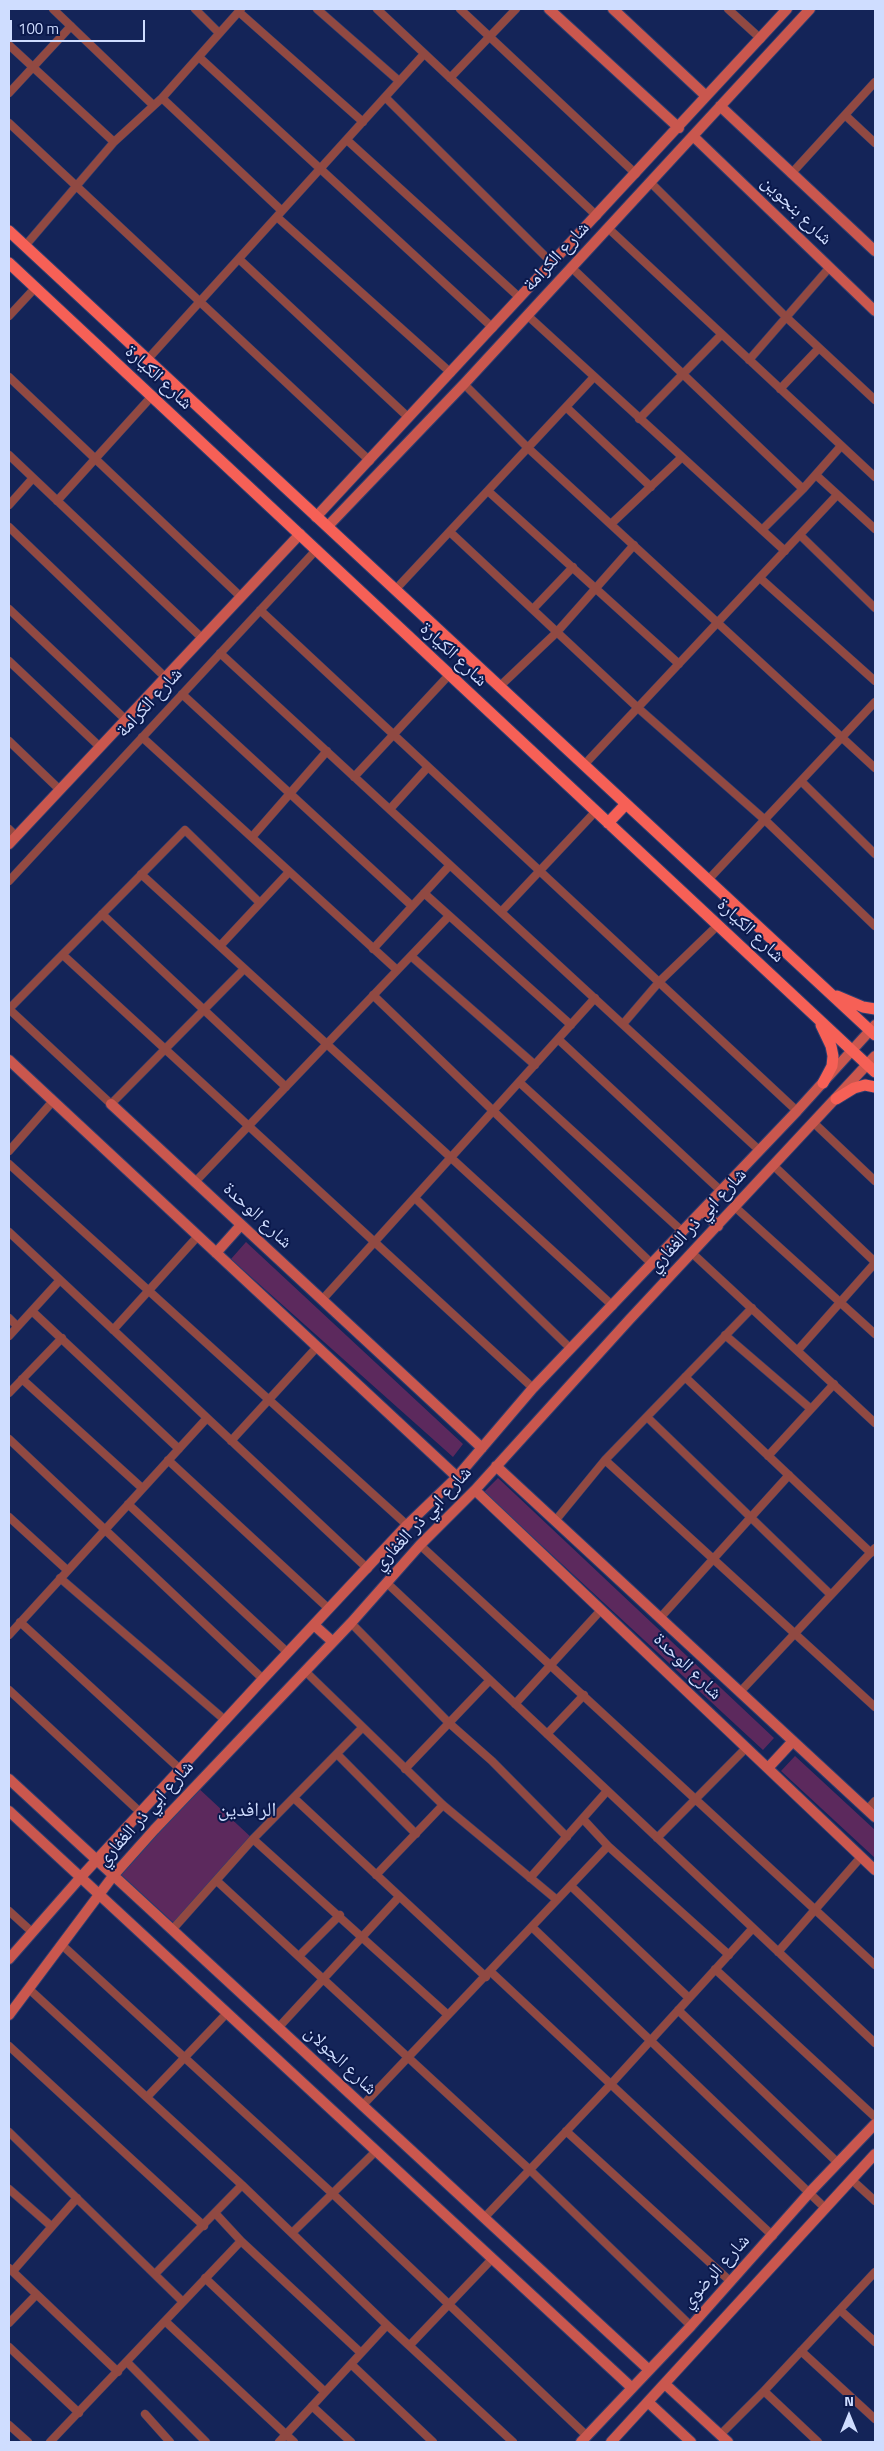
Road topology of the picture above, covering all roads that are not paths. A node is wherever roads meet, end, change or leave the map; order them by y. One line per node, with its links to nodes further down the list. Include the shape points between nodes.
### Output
1 (53, 9): 13 (street)
2 (197, 9): 14 (street)
3 (317, 9): 22 (street)
4 (377, 9): 18 (street)
5 (460, 9): 15 (street)
6 (516, 9): 15 (street)
7 (549, 9): 33 (street)
8 (613, 9): 25 (street)
9 (728, 9): 16 (street)
10 (787, 9): 16 (street, شارع الكرامة)
11 (810, 9): 29 (street, شارع الكرامة)
12 (240, 10): 14 (street); 31 (street)
13 (71, 26): 20 (street); 28 (street)
14 (220, 33): 19 (street)
15 (491, 37): 21 (street); 39 (street)
16 (761, 39): 25 (street, شارع الكرامة)
17 (9, 45): 20 (street)
18 (424, 54): 21 (street); 22 (street)
19 (198, 57): 27 (street); 38 (street)
20 (33, 67): 24 (street); 36 (street)
21 (450, 78): 44 (street)
22 (399, 81): 26 (street)
23 (875, 82): 30 (street)
24 (9, 93)
25 (706, 96): 33 (street, شارع الكرامة)
26 (386, 97): 31 (street); 51 (street)
27 (162, 98): 28 (street); 43 (street)
28 (153, 104): 36 (street)
29 (720, 106): 34 (street, شارع الكرامة); 40 (street, شارع بنجوين)
30 (845, 115): 37 (street); 40 (street)
31 (362, 122): 35 (street)
32 (9, 123): 42 (street)
33 (678, 128): 39 (street, شارع الكرامة)
34 (694, 136): 41 (street, شارع الكرامة); 53 (street, شارع بنجوين)
35 (347, 140): 38 (street); 56 (street)
36 (114, 142): 42 (street)
37 (875, 144)
38 (320, 169): 43 (street); 65 (street)
39 (636, 174): 44 (street, شارع الكرامة)
40 (791, 174): 48 (street, شارع بنجوين)
41 (650, 182): 45 (street, شارع الكرامة); 63 (street)
42 (76, 186): 47 (street); 58 (street)
43 (280, 214): 49 (street); 70 (street)
44 (597, 216): 51 (street, شارع الكرامة)
45 (608, 228): 52 (street, شارع الكرامة); 66 (street)
46 (9, 230): 47 (main road, شارع الكيارة)
47 (25, 246): 54 (main road, شارع الكيارة)
48 (875, 251)
49 (238, 259): 58 (street); 79 (street)
50 (9, 263): 55 (main road, شارع الكيارة)
51 (553, 264): 56 (street, شارع الكرامة)
52 (571, 268): 60 (street, شارع الكرامة); 71 (street)
53 (829, 268): 59 (street, شارع بنجوين); 63 (street)
54 (66, 285): 57 (main road); 68 (main road, شارع الكيارة)
55 (36, 288): 57 (main road, شارع الكيارة); 61 (street)
56 (520, 298): 62 (street, شارع الكرامة)
57 (50, 301): 76 (main road, شارع الكيارة)
58 (200, 302): 68 (street); 86 (street)
59 (875, 311)
60 (527, 315): 64 (street, شارع الكرامة); 73 (street)
61 (9, 316)
62 (504, 316): 64 (street); 65 (street, شارع الكرامة)
63 (786, 317): 67 (street); 69 (street)
64 (517, 326): 74 (street, شارع الكرامة)
65 (493, 328): 70 (street, شارع الكرامة)
66 (721, 335): 69 (street); 71 (street)
67 (819, 348): 75 (street); 77 (street)
68 (147, 360): 96 (main road, شارع الكيارة)
69 (749, 360): 75 (street)
70 (451, 374): 79 (street, شارع الكرامة)
71 (683, 375): 80 (street); 91 (street)
72 (9, 377): 85 (street)
73 (593, 378): 78 (street); 80 (street)
74 (464, 384): 82 (street); 98 (street, شارع الكرامة)
75 (780, 389): 81 (street)
76 (152, 396): 85 (street); 103 (main road, شارع الكيارة)
77 (875, 400)
78 (566, 407): 82 (street); 90 (street)
79 (410, 418): 86 (street, شارع الكرامة)
80 (640, 419): 84 (street)
81 (841, 446): 87 (street); 89 (street)
82 (528, 448): 92 (street); 97 (street)
83 (9, 456): 88 (street)
84 (682, 457): 90 (street); 101 (street)
85 (94, 458): 95 (street); 112 (street)
86 (370, 461): 96 (street, شارع الكرامة)
87 (816, 475): 91 (street); 93 (street)
88 (33, 478): 94 (street); 95 (street)
89 (875, 478)
90 (651, 487): 97 (street)
91 (803, 489): 101 (street)
92 (488, 490): 102 (street); 108 (street)
93 (837, 495): 100 (street); 104 (street)
94 (10, 501)
95 (57, 501): 119 (street)
96 (316, 517): 98 (main road, شارع الكيارة)
97 (611, 524): 105 (street)
98 (328, 526): 111 (main road, شارع الكيارة)
99 (9, 527): 124 (street)
100 (875, 529)
101 (762, 530): 107 (street)
102 (450, 532): 111 (street); 115 (street)
103 (300, 534): 106 (main road, شارع الكيارة); 112 (street, شارع الكرامة)
104 (800, 535): 107 (street); 113 (street)
105 (634, 545): 110 (street); 117 (street)
106 (317, 549): 116 (street, شارع الكرامة); 123 (main road, شارع الكيارة)
107 (785, 551): 109 (street)
108 (573, 567): 110 (street); 115 (street)
109 (760, 578): 117 (street); 125 (street)
110 (595, 588): 118 (street); 122 (street)
111 (396, 590): 126 (main road, شارع الكيارة)
112 (241, 597): 119 (street, شارع الكرامة)
113 (875, 608)
114 (9, 609): 130 (street)
115 (533, 609): 118 (street)
116 (260, 610): 120 (street, شارع الكرامة); 131 (street)
117 (718, 622): 122 (street); 133 (street)
118 (557, 632): 126 (street); 129 (street)
119 (203, 639): 124 (street, شارع الكرامة)
120 (220, 653): 127 (street, شارع الكرامة); 136 (street)
121 (9, 661): 135 (street)
122 (679, 664): 129 (street)
123 (449, 675): 131 (street); 146 (main road, شارع الكيارة)
124 (166, 678): 130 (street, شارع الكرامة)
125 (875, 681)
126 (499, 687): 137 (main road, شارع الكيارة)
127 (182, 694): 132 (street, شارع الكرامة); 143 (street)
128 (875, 702): 133 (street)
129 (638, 708): 137 (street); 147 (street)
130 (126, 720): 135 (street, شارع الكرامة)
131 (393, 734): 138 (street); 140 (street)
132 (142, 737): 150 (street); 158 (street, شارع الكرامة)
133 (842, 737): 139 (street); 141 (street)
134 (9, 741): 142 (street)
135 (100, 747): 142 (street, شارع الكرامة)
136 (327, 751): 140 (street); 143 (street)
137 (584, 765): 144 (main road, شارع الكيارة)
138 (428, 767): 145 (street); 154 (street)
139 (875, 768)
140 (354, 776): 145 (street)
141 (801, 782): 147 (street); 152 (street)
142 (60, 790): 149 (street, شارع الكرامة)
143 (289, 794): 150 (street); 161 (street)
144 (626, 804): 148 (main road); 157 (main road, شارع الكيارة)
145 (390, 809): 153 (street)
146 (595, 812): 148 (main road, شارع الكيارة); 154 (street)
147 (765, 820): 157 (street); 166 (street)
148 (608, 823): 165 (main road, شارع الكيارة)
149 (12, 832): 151 (street, شارع الكرامة)
150 (252, 838): 155 (street)
151 (9, 844)
152 (875, 854)
153 (450, 865): 159 (street); 162 (street)
154 (539, 871): 162 (street); 173 (street)
155 (289, 872): 160 (street); 168 (street)
156 (141, 874): 160 (street, via 185,830); 163 (street); 167 (street)
157 (708, 880): 174 (main road, شارع الكيارة)
158 (9, 881)
159 (424, 893): 161 (street); 164 (street)
160 (260, 903): 167 (street)
161 (412, 906): 168 (street)
162 (501, 912): 176 (street)
163 (102, 914): 169 (street); 179 (street)
164 (449, 916): 170 (street); 182 (street)
165 (718, 925): 173 (street); 180 (main road, شارع الكيارة)
166 (875, 926)
167 (220, 946): 171 (street)
168 (373, 949): 172 (street)
169 (62, 955): 177 (street); 186 (street)
170 (411, 956): 172 (street); 190 (street)
171 (244, 969): 179 (street); 185 (street)
172 (397, 970): 175 (street)
173 (659, 982): 181 (street); 199 (street)
174 (830, 993): 178 (main road); 183 (main road, شارع الكيارة)
175 (373, 995): 185 (street); 198 (street)
176 (595, 998): 181 (street); 182 (street)
177 (9, 1009): 197 (street, شارع الوحدة)
178 (875, 1009)
179 (204, 1010): 186 (street); 193 (street)
180 (817, 1017): 187 (main road, شارع الكيارة); 192 (main road, via 833,1056 832,1066)
181 (623, 1024): 202 (street)
182 (571, 1025): 184 (street)
183 (874, 1031): 187 (street, شارع ابي ذر الغفاري)
184 (558, 1039): 190 (street); 209 (street)
185 (327, 1044): 193 (street); 204 (street)
186 (165, 1049): 197 (street); 201 (street)
187 (852, 1050): 189 (main road, شارع الكيارة); 192 (street, شارع ابي ذر الغفاري)
188 (9, 1060): 196 (street)
189 (873, 1064): 195 (street, شارع ابي ذر الغفاري)
190 (534, 1065): 191 (street)
191 (519, 1082): 198 (street); 216 (street)
192 (823, 1083): 199 (street, شارع ابي ذر الغفاري)
193 (286, 1086): 201 (street)
194 (875, 1087): 195 (main road, via 854,1088)
195 (836, 1099): 200 (street, شارع ابي ذر الغفاري)
196 (53, 1101): 203 (street); 217 (street)
197 (111, 1104): 208 (street, شارع الوحدة)
198 (493, 1111): 204 (street); 222 (street)
199 (797, 1111): 202 (street, شارع ابي ذر الغفاري)
200 (815, 1124): 206 (street, شارع ابي ذر الغفاري); 207 (street)
201 (248, 1126): 208 (street); 218 (street)
202 (759, 1150): 209 (street, شارع ابي ذر الغفاري)
203 (9, 1151)
204 (451, 1158): 210 (street); 227 (street)
205 (9, 1164): 224 (street)
206 (774, 1166): 211 (street, شارع ابي ذر الغفاري); 221 (street)
207 (875, 1181)
208 (195, 1182): 213 (street, شارع الوحدة)
209 (720, 1190): 212 (street, شارع ابي ذر الغفاري)
210 (414, 1198): 218 (street); 238 (street)
211 (735, 1207): 214 (street, شارع ابي ذر الغفاري); 226 (street)
212 (702, 1211): 214 (street); 216 (street, شارع ابي ذر الغفاري)
213 (241, 1225): 219 (street); 225 (street, شارع الوحدة)
214 (718, 1226): 220 (street, شارع ابي ذر الغفاري)
215 (9, 1232): 223 (street)
216 (683, 1232): 222 (street, شارع ابي ذر الغفاري)
217 (198, 1236): 219 (street); 224 (street)
218 (375, 1242): 225 (street); 243 (street)
219 (216, 1253): 237 (street)
220 (692, 1253): 228 (street); 257 (street, شارع ابي ذر الغفاري)
221 (875, 1262): 226 (street)
222 (652, 1264): 227 (street, شارع ابي ذر الغفاري)
223 (60, 1280): 229 (street); 232 (street)
224 (149, 1291): 232 (street); 245 (street)
225 (322, 1300): 252 (street, شارع الوحدة)
226 (840, 1303): 233 (street); 239 (street)
227 (613, 1306): 238 (street, شارع ابي ذر الغفاري)
228 (752, 1308): 235 (street); 239 (street)
229 (32, 1311): 231 (street); 236 (street)
230 (9, 1318): 231 (street)
231 (17, 1326): 234 (street)
232 (113, 1330): 248 (street)
233 (875, 1334)
234 (9, 1336)
235 (725, 1336): 240 (street); 246 (street)
236 (62, 1338): 241 (street); 253 (street)
237 (317, 1347): 245 (street); 259 (street)
238 (571, 1349): 243 (street, شارع ابي ذر الغفاري)
239 (798, 1350): 242 (street)
240 (685, 1377): 247 (street); 254 (street)
241 (22, 1379): 244 (street); 260 (street)
242 (834, 1384): 246 (street); 249 (street)
243 (533, 1388): 252 (street, شارع ابي ذر الغفاري)
244 (9, 1393)
245 (269, 1399): 251 (street); 266 (street)
246 (811, 1409): 254 (street)
247 (647, 1417): 256 (street); 264 (street)
248 (207, 1418): 251 (street); 253 (street)
249 (875, 1423)
250 (9, 1439): 267 (street)
251 (231, 1441): 271 (street)
252 (482, 1448): 259 (street, شارع ابي ذر الغفاري)
253 (178, 1449): 255 (street)
254 (768, 1456): 258 (street)
255 (168, 1460): 260 (street); 276 (street)
256 (605, 1460): 265 (street); 270 (street)
257 (496, 1466): 261 (street, شارع ابي ذر الغفاري); 265 (street, شارع الوحدة)
258 (789, 1475): 264 (street); 269 (street)
259 (457, 1476): 266 (street, شارع ابي ذر الغفاري)
260 (142, 1488): 262 (street)
261 (475, 1490): 268 (street, شارع ابي ذر الغفاري); 277 (street, شارع الوحدة)
262 (128, 1504): 267 (street); 285 (street)
263 (9, 1517): 272 (street)
264 (751, 1517): 270 (street); 275 (street)
265 (555, 1521): 278 (street, شارع الوحدة)
266 (407, 1525): 271 (street, شارع ابي ذر الغفاري)
267 (104, 1531): 272 (street); 288 (street)
268 (420, 1545): 274 (street, شارع ابي ذر الغفاري); 286 (street)
269 (873, 1550): 275 (street)
270 (712, 1558): 278 (street); 283 (street)
271 (368, 1569): 276 (street, شارع ابي ذر الغفاري)
272 (67, 1570): 273 (street)
273 (60, 1578): 279 (street); 295 (street)
274 (387, 1583): 280 (street, شارع ابي ذر الغفاري); 289 (street)
275 (831, 1595): 283 (street)
276 (329, 1609): 281 (street, شارع ابي ذر الغفاري)
277 (601, 1610): 286 (street); 300 (street, شارع الوحدة)
278 (660, 1618): 291 (street, شارع الوحدة)
279 (20, 1622): 282 (street); 304 (street)
280 (351, 1623): 284 (street, شارع ابي ذر الغفاري); 296 (street)
281 (314, 1625): 284 (street); 285 (street, شارع ابي ذر الغفاري)
282 (9, 1634)
283 (795, 1634): 291 (street); 294 (street)
284 (333, 1642): 287 (street, شارع ابي ذر الغفاري)
285 (287, 1652): 288 (street, شارع ابي ذر الغفاري)
286 (551, 1664): 292 (street); 293 (street)
287 (305, 1671): 297 (street); 324 (street, شارع ابي ذر الغفاري)
288 (262, 1679): 295 (street, شارع ابي ذر الغفاري)
289 (490, 1680): 293 (street); 296 (street)
290 (9, 1690): 312 (street)
291 (740, 1692): 299 (street, شارع الوحدة)
292 (584, 1695): 298 (street); 308 (street)
293 (515, 1704): 298 (street)
294 (875, 1707)
295 (226, 1721): 304 (street, شارع ابي ذر الغفاري)
296 (449, 1723): 303 (street); 316 (street)
297 (362, 1728): 301 (street); 303 (street)
298 (547, 1734): 306 (street)
299 (793, 1741): 302 (street); 313 (street, شارع الوحدة)
300 (746, 1748): 302 (street, شارع الوحدة); 308 (street)
301 (337, 1754): 307 (street); 315 (street)
302 (768, 1768): 320 (street, شارع الوحدة)
303 (405, 1769): 310 (street)
304 (181, 1770): 312 (street, شارع ابي ذر الغفاري)
305 (9, 1779): 321 (street, شارع الجولان)
306 (607, 1791): 314 (street); 317 (street)
307 (295, 1798): 318 (street); 323 (street)
308 (694, 1800): 317 (street); 332 (street)
309 (875, 1801): 313 (street)
310 (443, 1805): 315 (street); 326 (street)
311 (9, 1811): 325 (street)
312 (141, 1813): 321 (street, شارع ابي ذر الغفاري)
313 (871, 1813)
314 (583, 1819): 316 (street); 319 (street)
315 (416, 1834): 323 (street)
316 (568, 1837): 326 (street)
317 (657, 1838): 336 (street)
318 (253, 1839): 327 (street); 334 (street)
319 (608, 1846): 328 (street); 342 (street)
320 (862, 1857): 322 (street, شارع الوحدة); 332 (street)
321 (97, 1860): 324 (street, شارع الجولان); 325 (street, شارع ابي ذر الغفاري)
322 (875, 1870)
323 (376, 1875): 330 (street)
324 (113, 1876): 329 (street, شارع ابي ذر الغفاري); 337 (street, شارع الجولان)
325 (80, 1878): 329 (street); 338 (street, شارع ابي ذر الغفاري)
326 (530, 1878): 331 (street)
327 (217, 1881): 337 (street); 343 (street)
328 (571, 1886): 331 (street); 350 (street)
329 (99, 1895): 340 (street, شارع ابي ذر الغفاري); 352 (street)
330 (399, 1897): 339 (street); 347 (street)
331 (556, 1900): 335 (street)
332 (816, 1909): 341 (street); 345 (street)
333 (9, 1911): 338 (street)
334 (340, 1915): 339 (street); 343 (street)
335 (532, 1927): 347 (street); 356 (street)
336 (753, 1928): 341 (street); 342 (street)
337 (172, 1930): 355 (street, شارع الجولان)
338 (32, 1932): 344 (street, شارع ابي ذر الغفاري)
339 (364, 1937): 348 (street); 354 (street)
340 (62, 1945): 349 (street, شارع ابي ذر الغفاري); 360 (street)
341 (778, 1952): 357 (street)
342 (729, 1955): 346 (street)
343 (299, 1956): 348 (street)
344 (9, 1959)
345 (875, 1965)
346 (715, 1970): 350 (street); 364 (street)
347 (488, 1975): 354 (street); 361 (street)
348 (324, 1979): 355 (street); 359 (street)
349 (29, 1989): 353 (street, شارع ابي ذر الغفاري); 362 (street)
350 (689, 1998): 351 (street)
351 (678, 2010): 356 (street); 370 (street)
352 (227, 2013): 360 (street); 368 (street)
353 (9, 2015)
354 (448, 2015): 359 (street)
355 (278, 2028): 363 (street, شارع الجولان)
356 (651, 2039): 361 (street); 375 (street)
357 (875, 2044)
358 (9, 2046): 383 (street)
359 (409, 2057): 363 (street); 371 (street)
360 (186, 2058): 362 (street); 376 (street)
361 (611, 2084): 366 (street); 385 (street)
362 (147, 2098): 373 (street)
363 (362, 2106): 381 (street, شارع الجولان)
364 (875, 2117)
365 (875, 2124): 370 (street, شارع الرضوي)
366 (566, 2131): 371 (street); 392 (street)
367 (9, 2132): 377 (street)
368 (376, 2151): 376 (street); 387 (street)
369 (875, 2154): 372 (street, شارع الرضوي)
370 (838, 2163): 375 (street, شارع الرضوي)
371 (530, 2170): 381 (street); 400 (street)
372 (852, 2180): 378 (street); 379 (street, شارع الرضوي)
373 (242, 2185): 380 (street); 384 (street)
374 (9, 2189): 382 (street)
375 (810, 2192): 379 (street); 385 (street, شارع الرضوي)
376 (333, 2194): 384 (street); 395 (street)
377 (76, 2198): 382 (street); 390 (street)
378 (875, 2201)
379 (825, 2208): 410 (street, شارع الرضوي)
380 (216, 2214): 383 (street); 386 (street)
381 (484, 2218): 408 (street, شارع الجولان)
382 (51, 2226): 388 (street)
383 (204, 2226): 390 (street)
384 (292, 2233): 399 (street)
385 (773, 2236): 392 (street, شارع الرضوي)
386 (240, 2240): 391 (street); 405 (street)
387 (492, 2259): 395 (street); 411 (street)
388 (11, 2270): 393 (street)
389 (875, 2272): 396 (street)
390 (156, 2273): 394 (street)
391 (205, 2278): 394 (street); 413 (street)
392 (730, 2281): 400 (street, شارع الرضوي)
393 (36, 2295): 398 (street); 409 (street)
394 (183, 2302): 397 (street)
395 (450, 2304): 402 (street); 422 (street)
396 (840, 2310): 401 (street); 404 (street)
397 (165, 2321): 406 (street); 420 (street)
398 (9, 2323)
399 (387, 2325): 402 (street); 405 (street)
400 (691, 2326): 408 (street, شارع الرضوي)
401 (875, 2342)
402 (410, 2346): 431 (street)
403 (9, 2347): 416 (street)
404 (801, 2352): 412 (street); 418 (street)
405 (361, 2353): 407 (street)
406 (127, 2362): 409 (street); 426 (street)
407 (351, 2364): 413 (street); 430 (street)
408 (648, 2369): 411 (street, شارع الرضوي)
409 (118, 2372): 416 (street)
410 (665, 2384): 414 (street, شارع الرضوي); 421 (street)
411 (632, 2388): 422 (street, شارع الرضوي)
412 (764, 2391): 421 (street); 435 (street)
413 (325, 2392): 415 (street)
414 (648, 2402): 432 (street, شارع الرضوي); 433 (street)
415 (312, 2406): 420 (street); 429 (street)
416 (78, 2413): 424 (street)
417 (145, 2414): 425 (street)
418 (875, 2420)
419 (9, 2425): 423 (street)
420 (286, 2434): 427 (street); 428 (street)
421 (720, 2435): 434 (street)
422 (584, 2439)
423 (28, 2442)
424 (50, 2442)
425 (170, 2442)
426 (206, 2442)
427 (279, 2442)
428 (294, 2442)
429 (350, 2442)
430 (433, 2442)
431 (513, 2442)
432 (611, 2442)
433 (692, 2442)
434 (728, 2442)
435 (818, 2442)

